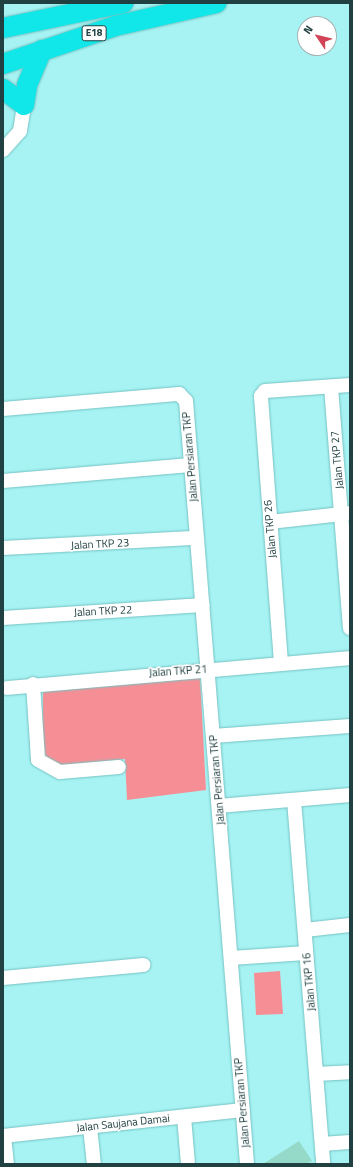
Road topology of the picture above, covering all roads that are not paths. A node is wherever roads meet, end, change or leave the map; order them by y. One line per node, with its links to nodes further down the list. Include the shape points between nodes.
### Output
1 (123, 3): 3 (highway, E18)
2 (216, 3): 4 (highway, E18, via 116,26)
3 (3, 28)
4 (42, 50): 5 (highway, E18); 7 (highway, via 27,85)
5 (3, 64)
6 (3, 89): 7 (highway)
7 (24, 105): 8 (street, via 20,131)
8 (3, 150)
9 (331, 386): 10 (street); 14 (street, Jalan TKP 27); 15 (street, Jalan TKP 26, via 265,391 261,396)
10 (350, 386)
11 (3, 408): 12 (street, Jalan Persiaran TKP, via 179,394 184,396)
12 (190, 465): 13 (street); 16 (street, Jalan Persiaran TKP)
13 (3, 482)
14 (345, 514): 15 (street); 20 (street, Jalan TKP 27)
15 (270, 522): 22 (street, Jalan TKP 26)
16 (197, 538): 17 (street, Jalan TKP 23); 18 (street, Jalan Persiaran TKP)
17 (3, 548)
18 (202, 606): 19 (street, Jalan TKP 22); 23 (street, Jalan Persiaran TKP)
19 (3, 618)
20 (350, 628)
21 (350, 658): 22 (street, Jalan TKP 21)
22 (281, 663): 23 (street, Jalan TKP 21)
23 (208, 669): 24 (street, Jalan TKP 21); 27 (street, Jalan Persiaran TKP)
24 (33, 684): 25 (street, Jalan TKP 21); 28 (street, via 38,760 60,772)
25 (7, 688)
26 (350, 726): 27 (street)
27 (213, 736): 31 (street, Jalan Persiaran TKP)
28 (119, 767)
29 (350, 796): 30 (street)
30 (294, 800): 31 (street); 33 (street, Jalan TKP 16)
31 (219, 806): 35 (street, Jalan Persiaran TKP)
32 (350, 925): 33 (street)
33 (305, 930): 34 (street, Jalan TKP 16)
34 (306, 953): 35 (street); 39 (street, Jalan TKP 16)
35 (231, 958): 40 (street, Jalan Persiaran TKP)
36 (143, 965): 37 (street)
37 (3, 978)
38 (350, 1072): 39 (street)
39 (316, 1074): 45 (street, Jalan TKP 16)
40 (243, 1110): 41 (street, Jalan Saujana Damai); 49 (street, Jalan Persiaran TKP)
41 (184, 1117): 42 (street, Jalan Saujana Damai); 48 (street)
42 (90, 1127): 43 (street, Jalan Saujana Damai); 47 (street)
43 (3, 1136): 46 (street)
44 (350, 1142): 45 (street)
45 (322, 1144): 50 (street, Jalan TKP 16)
46 (6, 1164)
47 (94, 1164)
48 (188, 1164)
49 (247, 1164)
50 (324, 1164)

